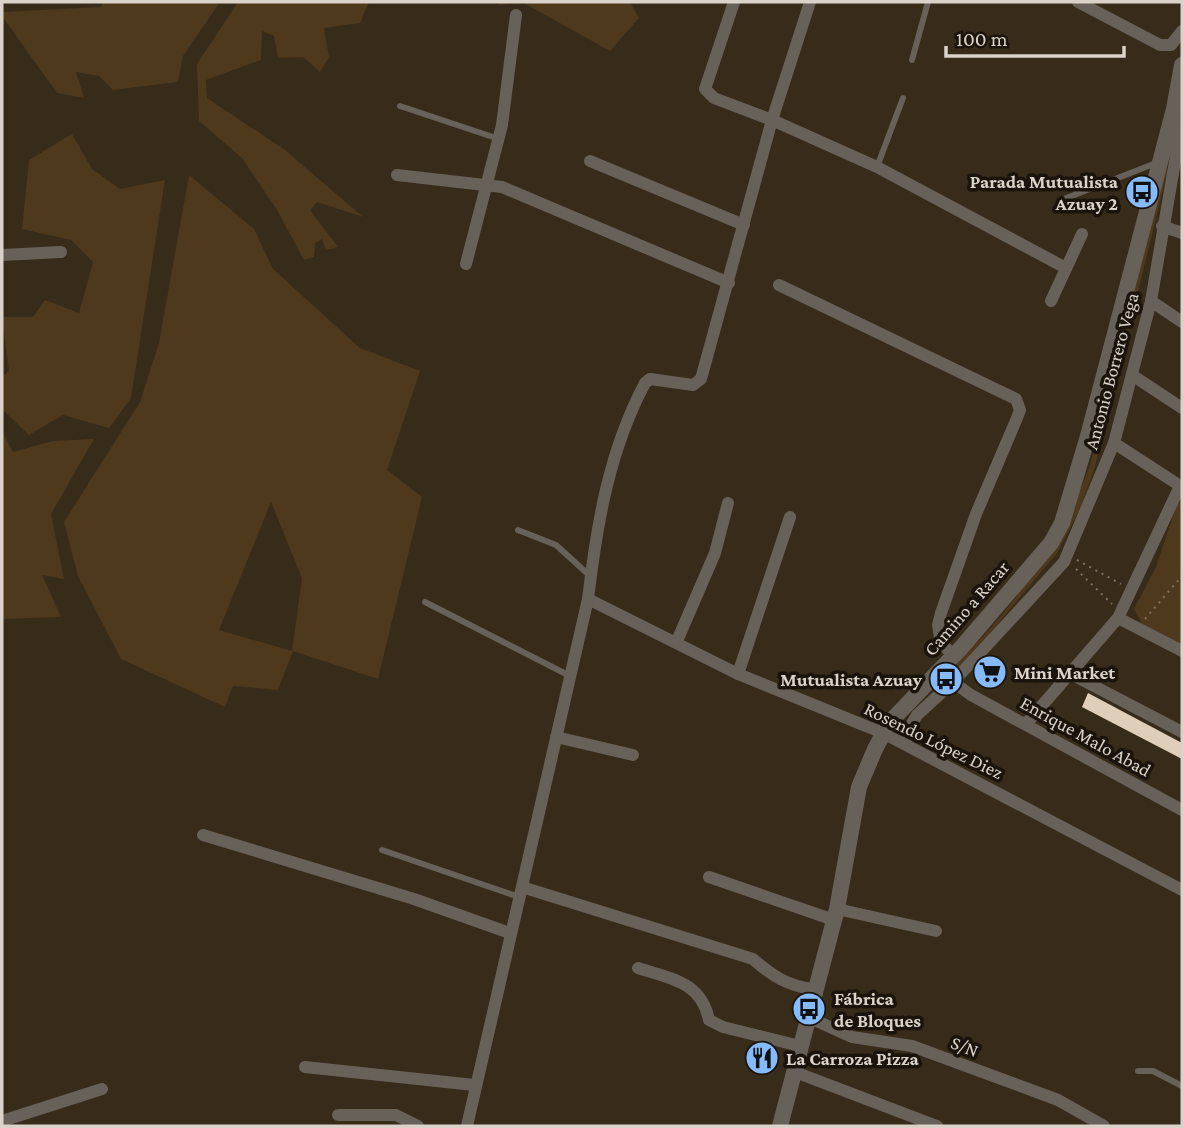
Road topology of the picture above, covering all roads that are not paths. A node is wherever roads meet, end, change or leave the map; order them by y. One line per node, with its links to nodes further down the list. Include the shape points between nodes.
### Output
1 (734, 2): 12 (street, via 705,89 714,98)
2 (810, 2): 12 (street)
3 (928, 2): 7 (lane)
4 (1078, 2): 6 (street, via 1160,45 1171,45)
5 (516, 15): 13 (street)
6 (1182, 31)
7 (912, 60)
8 (1182, 65): 11 (street, Camino a Racar)
9 (903, 98): 17 (lane)
10 (400, 106): 13 (lane)
11 (1174, 109): 14 (street, Antonio Borrero Vega); 15 (street, Camino a Racar)
12 (772, 120): 17 (street); 21 (street)
13 (499, 138): 19 (street)
14 (1180, 153): 22 (street, Antonio Borrero Vega)
15 (1161, 160): 20 (lane); 47 (street, Camino a Racar, via 1062,523 1051,543)
16 (590, 161): 21 (street)
17 (877, 167): 28 (street)
18 (397, 175): 19 (street)
19 (488, 185): 27 (street); 29 (street)
20 (1064, 199)
21 (744, 225): 29 (street)
22 (1162, 226): 23 (street); 32 (street, Antonio Borrero Vega)
23 (1182, 233)
24 (1082, 234): 28 (street)
25 (61, 252): 26 (street)
26 (2, 255)
27 (467, 264)
28 (1065, 267): 31 (street)
29 (729, 283): 41 (street, via 701,379 693,385 650,379 635,401 617,442)
30 (779, 285): 47 (street, via 1016,399 1020,410 976,513 941,613 941,644)
31 (1051, 301)
32 (1151, 301): 33 (street); 34 (street, Antonio Borrero Vega)
33 (1182, 322)
34 (1132, 375): 35 (street); 36 (street, Antonio Borrero Vega)
35 (1182, 408)
36 (1114, 443): 37 (street); 51 (street, Antonio Borrero Vega, via 1064,562)
37 (1181, 486): 44 (street)
38 (728, 503): 45 (street, via 715,553)
39 (790, 517): 49 (street)
40 (518, 530): 41 (lane, via 556,545)
41 (590, 576): 42 (street)
42 (588, 599): 45 (street, Rosendo López Diez); 50 (street)
43 (425, 602): 50 (lane)
44 (1119, 615): 46 (street); 48 (street)
45 (677, 641): 49 (street, Rosendo López Diez)
46 (1182, 651)
47 (954, 655): 53 (street, Camino a Racar)
48 (1069, 673): 52 (street); 54 (street)
49 (738, 674): 53 (street, Rosendo López Diez)
50 (570, 676): 55 (street)
51 (955, 680): 52 (street, Enrique Malo Abad, via 971,695); 56 (street, Antonio Borrero Vega, via 917,715 904,738)
52 (1026, 724): 58 (street, Enrique Malo Abad)
53 (886, 728): 56 (street, Rosendo López Diez); 64 (street, Camino a Racar, via 859,787)
54 (1182, 732)
55 (556, 737): 57 (street); 63 (street)
56 (906, 744): 62 (street, Rosendo López Diez)
57 (633, 755)
58 (1182, 810)
59 (203, 835): 66 (street)
60 (382, 850): 63 (lane)
61 (709, 877): 64 (street)
62 (1182, 890)
63 (521, 892): 66 (street); 68 (street, via 753,959 773,977)
64 (835, 914): 65 (street); 68 (street, Camino a Racar)
65 (936, 931)
66 (510, 933): 74 (street)
67 (638, 968): 70 (street, via 685,984 705,1002 709,1020 723,1027)
68 (814, 989): 69 (street, Camino a Racar)
69 (808, 1017): 70 (street, Camino a Racar); 83 (street, S/N, via 852,1037 912,1046 1058,1100)
70 (800, 1046): 73 (street, Camino a Racar)
71 (306, 1067): 74 (street)
72 (1138, 1071): 75 (lane, via 1153,1071)
73 (794, 1072): 81 (street, Camino a Racar); 82 (street)
74 (474, 1085): 80 (street)
75 (1182, 1086)
76 (102, 1089): 78 (street)
77 (338, 1115): 79 (street, via 396,1115)
78 (2, 1121)
79 (418, 1126)
80 (467, 1126)
81 (780, 1126)
82 (936, 1126)
83 (1104, 1126)

